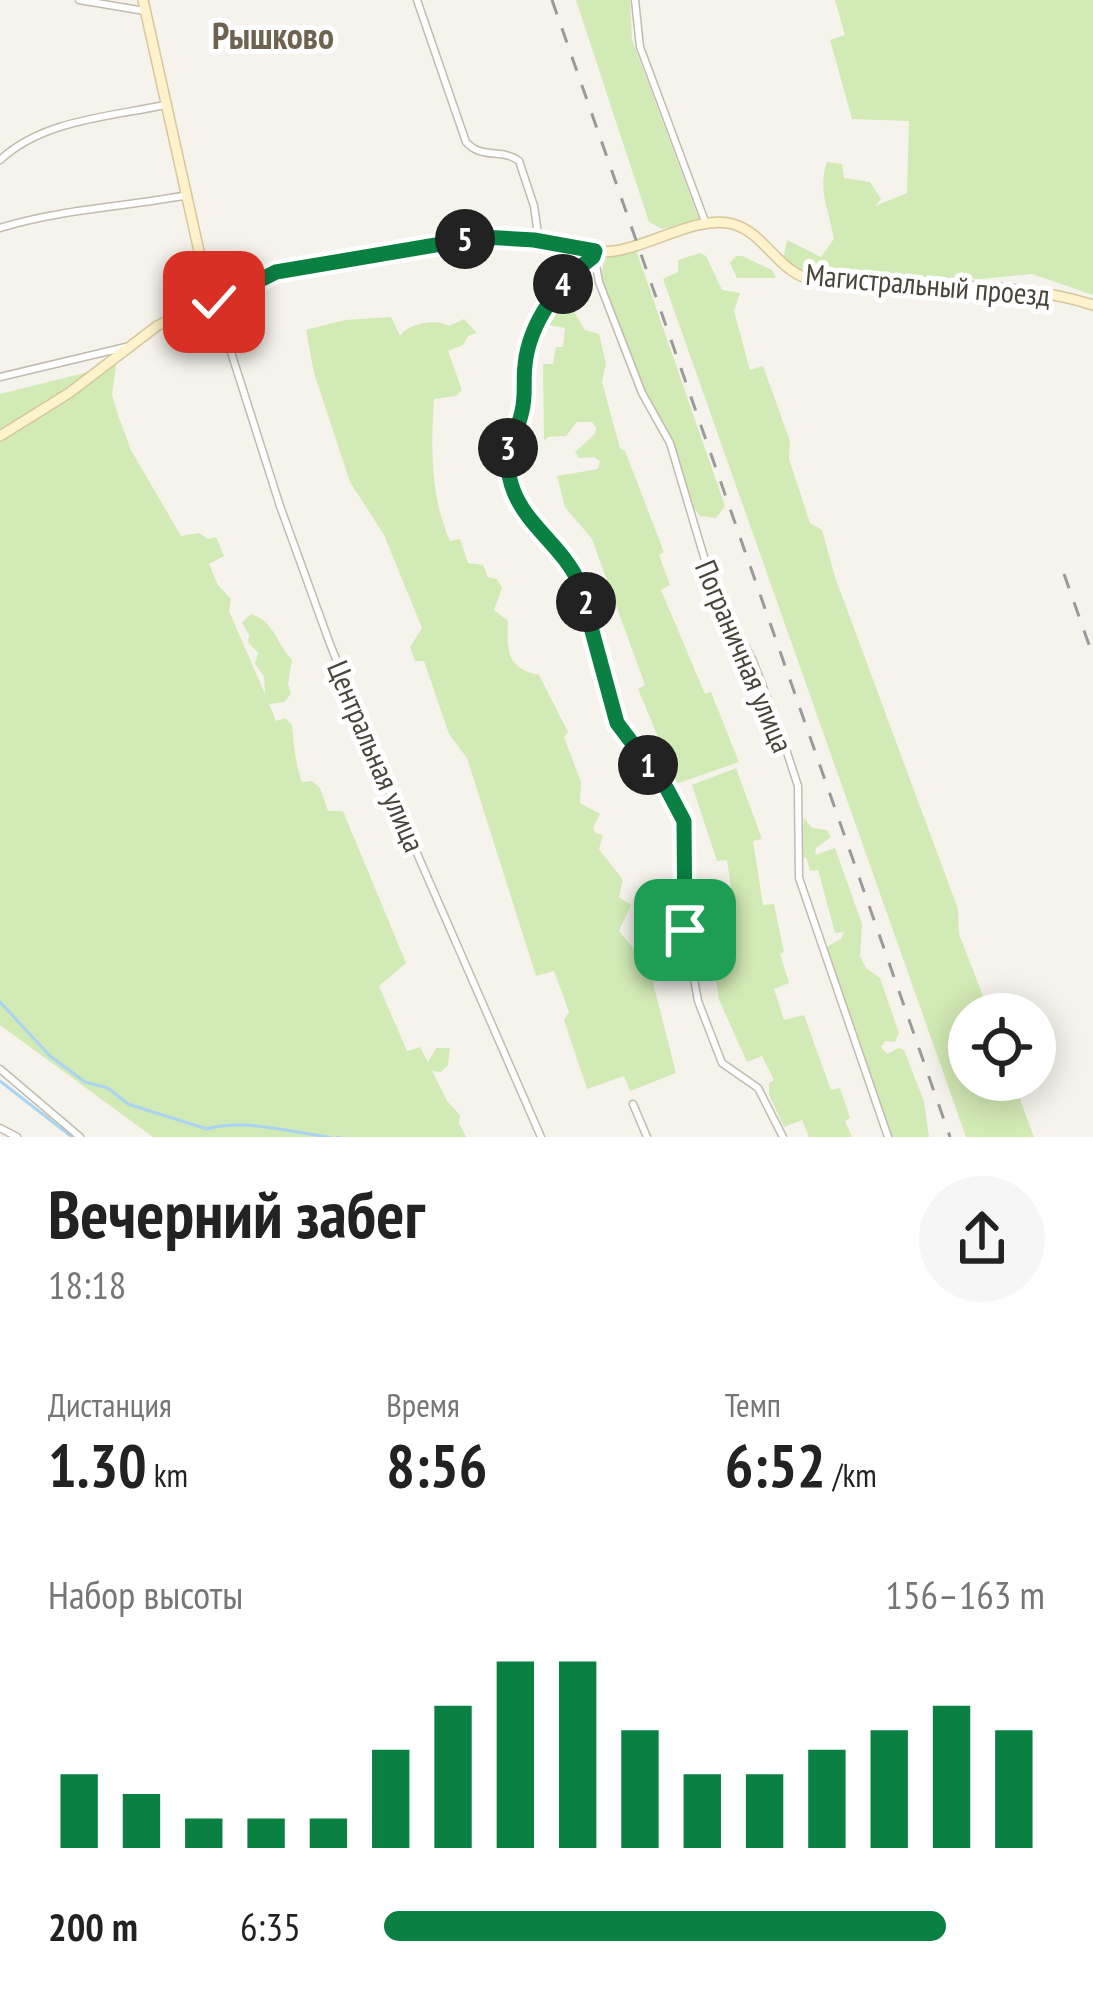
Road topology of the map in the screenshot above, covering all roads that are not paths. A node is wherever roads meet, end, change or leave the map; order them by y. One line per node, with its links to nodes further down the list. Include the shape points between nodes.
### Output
1 (79, 0): 4 (street)
2 (417, 0): 10 (street, via 466,142 479,153 519,160)
3 (635, 0): 8 (street, via 640,47)
4 (144, 6): 5 (main road)
5 (165, 105): 6 (street, via 46,131); 7 (main road)
6 (0, 160)
7 (188, 195): 9 (street); 11 (main road)
8 (706, 224): 12 (main road); 18 (main road, Магистральный проезд, via 746,230 808,279 1004,288)
9 (0, 228)
10 (538, 241): 12 (main road); 13 (main road, via 468,239)
11 (202, 252): 14 (main road); 15 (main road)
12 (594, 254): 31 (street, via 557,291 528,345 524,404 508,446 511,482 575,574 617,723 679,807 687,833 685,930 698,1001 722,1063 758,1088); 32 (street, Пограничная улица, via 642,393 670,443 712,587 753,661 796,780 799,878)
13 (276, 272): 14 (main road); 16 (main road)
14 (226, 274): 15 (main road); 16 (main road, via 237,284)
15 (207, 285): 17 (main road); 19 (main road)
16 (231, 301): 17 (main road); 20 (street)
17 (214, 302): 19 (main road); 20 (street, Центральная улица)
18 (1093, 305)
19 (195, 306): 21 (main road)
20 (222, 318): 29 (street, Центральная улица, via 339,666)
21 (130, 346): 22 (street); 23 (main road)
22 (0, 377)
23 (0, 436)
24 (0, 1069): 28 (street)
25 (633, 1104): 30 (street)
26 (0, 1128): 27 (street)
27 (17, 1137)
28 (80, 1137)
29 (541, 1137)
30 (647, 1137)
31 (783, 1137)
32 (888, 1137)

